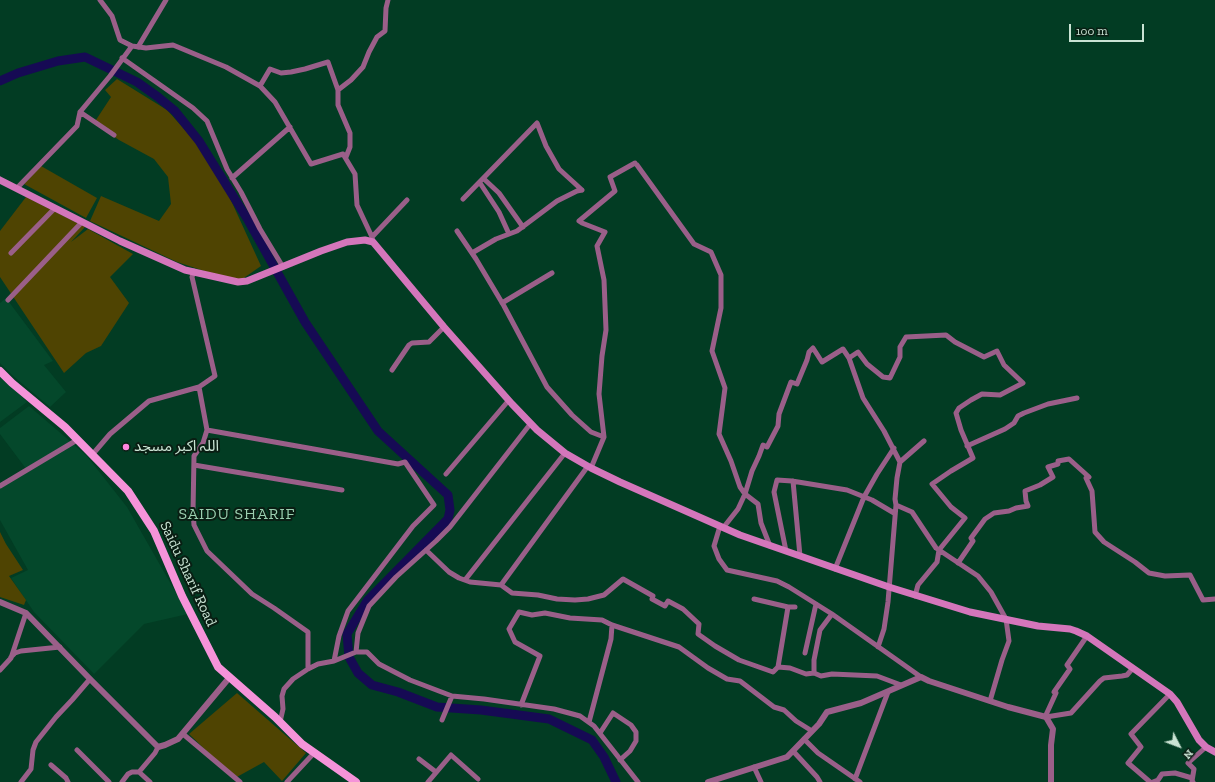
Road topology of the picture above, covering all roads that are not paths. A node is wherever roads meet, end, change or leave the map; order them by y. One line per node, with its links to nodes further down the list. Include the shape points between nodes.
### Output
1 (100, 0): 4 (street, via 112,16 120,40)
2 (166, 0): 5 (street)
3 (388, 0): 8 (street, via 385,31 378,37 363,67)
4 (132, 46): 5 (street); 6 (street)
5 (138, 47): 7 (street, via 173,45)
6 (122, 58): 9 (street); 13 (street, via 193,108 207,121)
7 (260, 86): 8 (street, via 270,69 281,73 291,72 328,62); 10 (street, via 275,102)
8 (338, 90): 12 (street, via 338,105 350,133 350,146)
9 (80, 112): 11 (street); 17 (street, via 77,126)
10 (290, 127): 12 (street, via 311,164 343,154); 13 (street)
11 (114, 135)
12 (346, 157): 25 (street, via 355,174 357,206)
13 (232, 178): 28 (street)
14 (484, 179): 16 (street); 22 (street, via 499,193); 22 (street, via 537,124 559,169 582,190 557,202)
15 (0, 180): 17 (main road)
16 (480, 183): 19 (street); 24 (street, via 499,212)
17 (17, 188): 20 (main road)
18 (408, 200): 25 (street)
19 (463, 200)
20 (55, 208): 21 (main road); 26 (street)
21 (82, 222): 29 (main road, via 185,270); 31 (street)
22 (523, 227): 24 (street)
23 (457, 231): 27 (street)
24 (509, 234): 27 (street)
25 (372, 240): 28 (main road, via 347,242); 33 (main road)
26 (11, 253)
27 (472, 253): 32 (street)
28 (284, 267): 29 (main road, via 238,282)
29 (194, 271): 37 (street, via 192,277 215,376)
30 (552, 273): 32 (street)
31 (8, 300)
32 (502, 303): 42 (street, via 547,387 591,432)
33 (444, 327): 36 (street, via 429,342 409,345); 39 (main road)
34 (849, 358): 45 (street, via 858,352 882,377 890,378 900,357 900,346 906,337 946,335 954,342 984,357 996,351 1004,365 1023,383 1000,395 982,394 959,408 956,413); 46 (street, via 863,398); 56 (street, via 843,349 822,362 813,348 809,352 797,384 791,382 779,414 778,426 767,447 763,445)
35 (0, 370): 43 (main road, Saidu Sharif Road)
36 (392, 370)
37 (199, 387): 41 (street); 48 (street, via 149,401 110,434)
38 (1077, 398): 45 (street, via 1048,404 1024,413 1005,430)
39 (509, 400): 40 (main road); 52 (street)
40 (531, 423): 47 (main road); 62 (street, via 450,526)
41 (207, 430): 50 (street, via 203,443 194,456); 88 (street, via 398,464 405,462 434,505 413,526 348,611 339,636)
42 (604, 437): 51 (street); 56 (street, via 599,394 606,330 604,280 597,246 605,232 579,221 615,191 610,177 636,164 694,244 712,252 721,275 722,308 712,351 726,388 719,434)
43 (77, 440): 48 (main road, Saidu Sharif Road); 54 (street)
44 (924, 441): 49 (street)
45 (967, 446): 63 (street, via 973,458 932,484 950,507 965,518)
46 (894, 448): 49 (street); 57 (street)
47 (565, 454): 51 (main road); 68 (street)
48 (92, 455): 95 (main road, Saidu Sharif Road, via 128,491 154,531 182,596 218,667)
49 (900, 462): 58 (street)
50 (194, 466): 55 (street); 91 (street, via 194,525 207,551 252,594 308,632)
51 (589, 467): 60 (main road); 69 (street)
52 (446, 474)
53 (793, 481): 57 (street, via 847,490); 64 (street, via 777,480 774,492); 65 (street)
54 (0, 486)
55 (342, 490)
56 (745, 494): 60 (street, via 738,510); 61 (street, via 758,504 761,522)
57 (864, 497): 59 (street); 67 (street)
58 (896, 505): 59 (street); 63 (street, via 912,512)
59 (894, 513): 70 (street)
60 (722, 527): 61 (main road); 75 (street, via 714,546 727,570 777,581)
61 (770, 546): 64 (main road)
62 (426, 550): 68 (street, via 449,572); 85 (street, via 369,606 358,633)
63 (939, 550): 66 (street); 71 (street, via 937,562 918,586)
64 (786, 552): 65 (main road)
65 (800, 556): 67 (main road)
66 (958, 563): 73 (street, via 984,519 994,513 1028,506 1025,491 1054,477 1048,467 1058,464 1058,461 1069,459 1089,477 1086,478 1092,491 1095,532 1104,542 1149,573 1165,576 1190,575 1203,600); 80 (street, via 978,576 991,592)
67 (835, 568): 70 (main road)
68 (465, 580): 69 (street)
69 (501, 585): 89 (street, via 512,593 575,600 604,595 623,579 665,606 668,601 683,609 699,624 698,634 739,660 773,672)
70 (889, 587): 71 (main road); 84 (street, via 884,629)
71 (915, 596): 80 (main road, via 970,612)
72 (754, 599): 76 (street)
73 (1215, 599)
74 (0, 602): 78 (street)
75 (816, 604): 79 (street); 86 (street)
76 (788, 607): 77 (street); 89 (street)
77 (795, 607)
78 (26, 613): 83 (street); 87 (street)
79 (832, 614): 84 (street); 93 (street, via 820,630)
80 (1006, 619): 82 (main road, via 1070,629); 101 (street, via 1009,642)
81 (612, 625): 102 (street, via 602,620 519,612 510,629 515,642 540,656); 106 (street, via 611,638); 107 (street, via 679,646 703,665 727,679 740,681)
82 (1087, 636): 90 (main road); 103 (street, via 1067,665 1070,669 1054,692 1056,693)
83 (60, 647): 87 (street, via 21,651); 96 (street)
84 (878, 647): 94 (street)
85 (356, 652): 88 (street); 100 (street, via 367,652 379,664)
86 (805, 653)
87 (11, 658): 92 (street)
88 (335, 661): 91 (street)
89 (778, 667): 93 (street, via 806,674)
90 (1133, 668): 99 (main road); 103 (street, via 1127,675 1104,678 1071,713)
91 (308, 669): 105 (street, via 292,679 284,689)
92 (0, 670)
93 (814, 673): 97 (street, via 821,676 877,676)
94 (921, 677): 97 (street); 101 (street)
95 (229, 678): 105 (main road, Saidu Sharif Road); 109 (street)
96 (90, 679): 111 (street); 127 (street, via 36,742 32,769)
97 (901, 685): 98 (street)
98 (888, 692): 107 (street, via 861,703 827,712); 125 (street)
99 (1170, 694): 112 (main road); 123 (street, via 1131,734 1141,747 1128,764)
100 (452, 697): 102 (street); 104 (street)
101 (990, 701): 103 (street)
102 (521, 704): 106 (street, via 574,714)
103 (1046, 717): 140 (street, via 1054,729 1051,745)
104 (442, 720)
105 (280, 722): 116 (main road, Saidu Sharif Road)
106 (589, 722): 108 (street)
107 (812, 731): 110 (street)
108 (600, 733): 118 (street); 118 (street, via 613,713 631,725 636,732 636,741)
109 (183, 734): 111 (street, via 172,742); 132 (street)
110 (804, 739): 114 (street); 125 (street, via 818,753)
111 (158, 747): 121 (street)
112 (1206, 747): 115 (main road); 126 (street, via 1188,762 1194,769)
113 (77, 750): 129 (street)
114 (793, 751): 120 (street, via 788,757); 139 (street)
115 (1215, 752)
116 (314, 753): 133 (street); 134 (main road, Saidu Sharif Road)
117 (419, 759): 122 (street)
118 (620, 760): 136 (street)
119 (51, 765): 128 (street)
120 (754, 767): 137 (street); 138 (street)
121 (139, 772): 130 (street, via 128,774); 131 (street)
122 (436, 772): 124 (street, via 451,755); 135 (street)
123 (1144, 777): 141 (street); 142 (street)
124 (478, 779)
125 (858, 780)
126 (1193, 780): 143 (street, via 1176,773 1162,774)
127 (21, 782)
128 (68, 782)
129 (108, 782)
130 (122, 782)
131 (150, 782)
132 (240, 782)
133 (287, 782)
134 (356, 782)
135 (428, 782)
136 (638, 782)
137 (708, 782)
138 (761, 782)
139 (820, 782)
140 (1052, 782)
141 (1140, 782)
142 (1150, 782)
143 (1153, 782)

